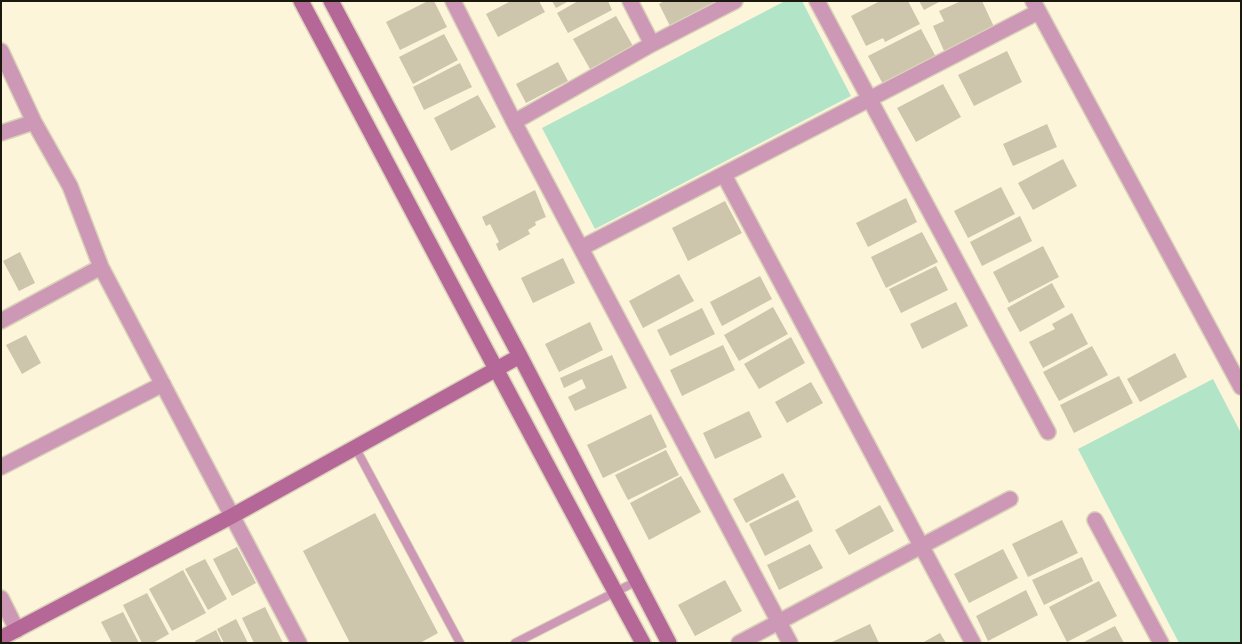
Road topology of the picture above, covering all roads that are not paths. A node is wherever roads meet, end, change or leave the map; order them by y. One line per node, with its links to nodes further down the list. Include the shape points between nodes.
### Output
1 (301, 1): 19 (street)
2 (331, 1): 18 (street)
3 (453, 1): 12 (street)
4 (630, 1): 8 (street)
5 (736, 1): 8 (street)
6 (817, 1): 10 (street)
7 (1036, 7): 10 (street); 21 (street)
8 (652, 44): 12 (street)
9 (1, 51): 11 (street)
10 (870, 100): 14 (street); 22 (street)
11 (34, 122): 13 (street); 16 (street, via 70,186)
12 (514, 122): 15 (street)
13 (1, 133)
14 (724, 175): 15 (street); 28 (street)
15 (581, 248): 32 (street)
16 (101, 267): 17 (street); 20 (street)
17 (1, 321)
18 (520, 356): 19 (street); 29 (street)
19 (495, 369): 23 (street); 30 (street)
20 (163, 384): 24 (street); 26 (street)
21 (1241, 387)
22 (1048, 432)
23 (355, 447): 26 (street); 36 (lane)
24 (1, 467)
25 (1010, 499): 28 (street)
26 (232, 516): 33 (street); 35 (street)
27 (1095, 520): 43 (street)
28 (922, 546): 32 (street); 42 (street)
29 (637, 581): 30 (lane); 39 (street)
30 (615, 592): 37 (lane); 38 (street)
31 (1, 598): 33 (street)
32 (779, 621): 40 (street); 41 (street)
33 (18, 630): 34 (street)
34 (1, 638)
35 (299, 643)
36 (460, 643)
37 (515, 643)
38 (643, 643)
39 (669, 643)
40 (739, 643)
41 (790, 643)
42 (973, 643)
43 (1160, 643)

